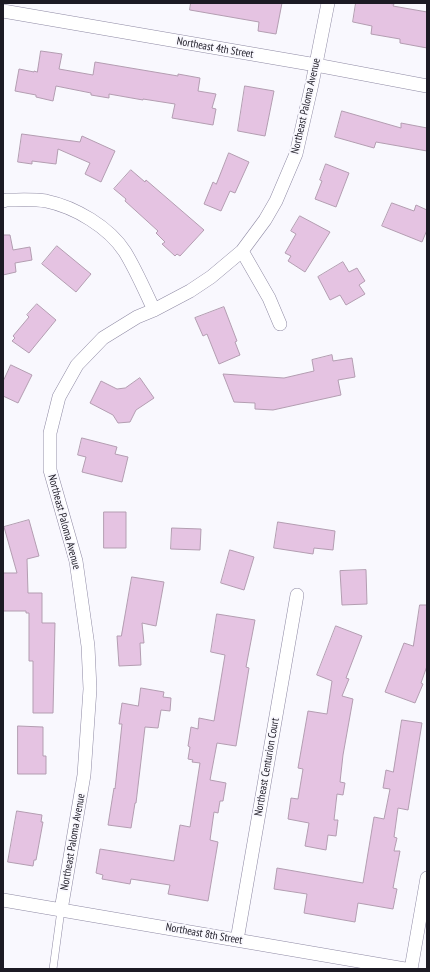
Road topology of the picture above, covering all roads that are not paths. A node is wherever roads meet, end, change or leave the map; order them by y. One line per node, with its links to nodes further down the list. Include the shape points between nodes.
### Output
1 (328, 3): 3 (street, Northeast Paloma Avenue)
2 (3, 11): 3 (street, Northeast 4th Street)
3 (316, 65): 4 (street, Northeast 4th Street); 6 (street, Northeast Paloma Avenue, via 296,154 276,201)
4 (427, 86)
5 (3, 201): 7 (street, via 45,201 64,205 82,213 112,237 124,252)
6 (242, 251): 7 (street, Northeast Paloma Avenue, via 211,277); 8 (street, via 269,298)
7 (154, 310): 12 (street, Northeast Paloma Avenue, via 137,317 103,338 77,365 59,397 50,433 50,470 76,561 88,646 90,689 84,775)
8 (280, 324)
9 (297, 595): 13 (street, Northeast Centurion Court)
10 (427, 878): 16 (street)
11 (3, 900): 12 (street, Northeast 8th Street)
12 (61, 910): 13 (street, Northeast 8th Street); 14 (lane)
13 (237, 940): 15 (street, Northeast 8th Street)
14 (53, 969)
15 (405, 969)
16 (410, 969)

